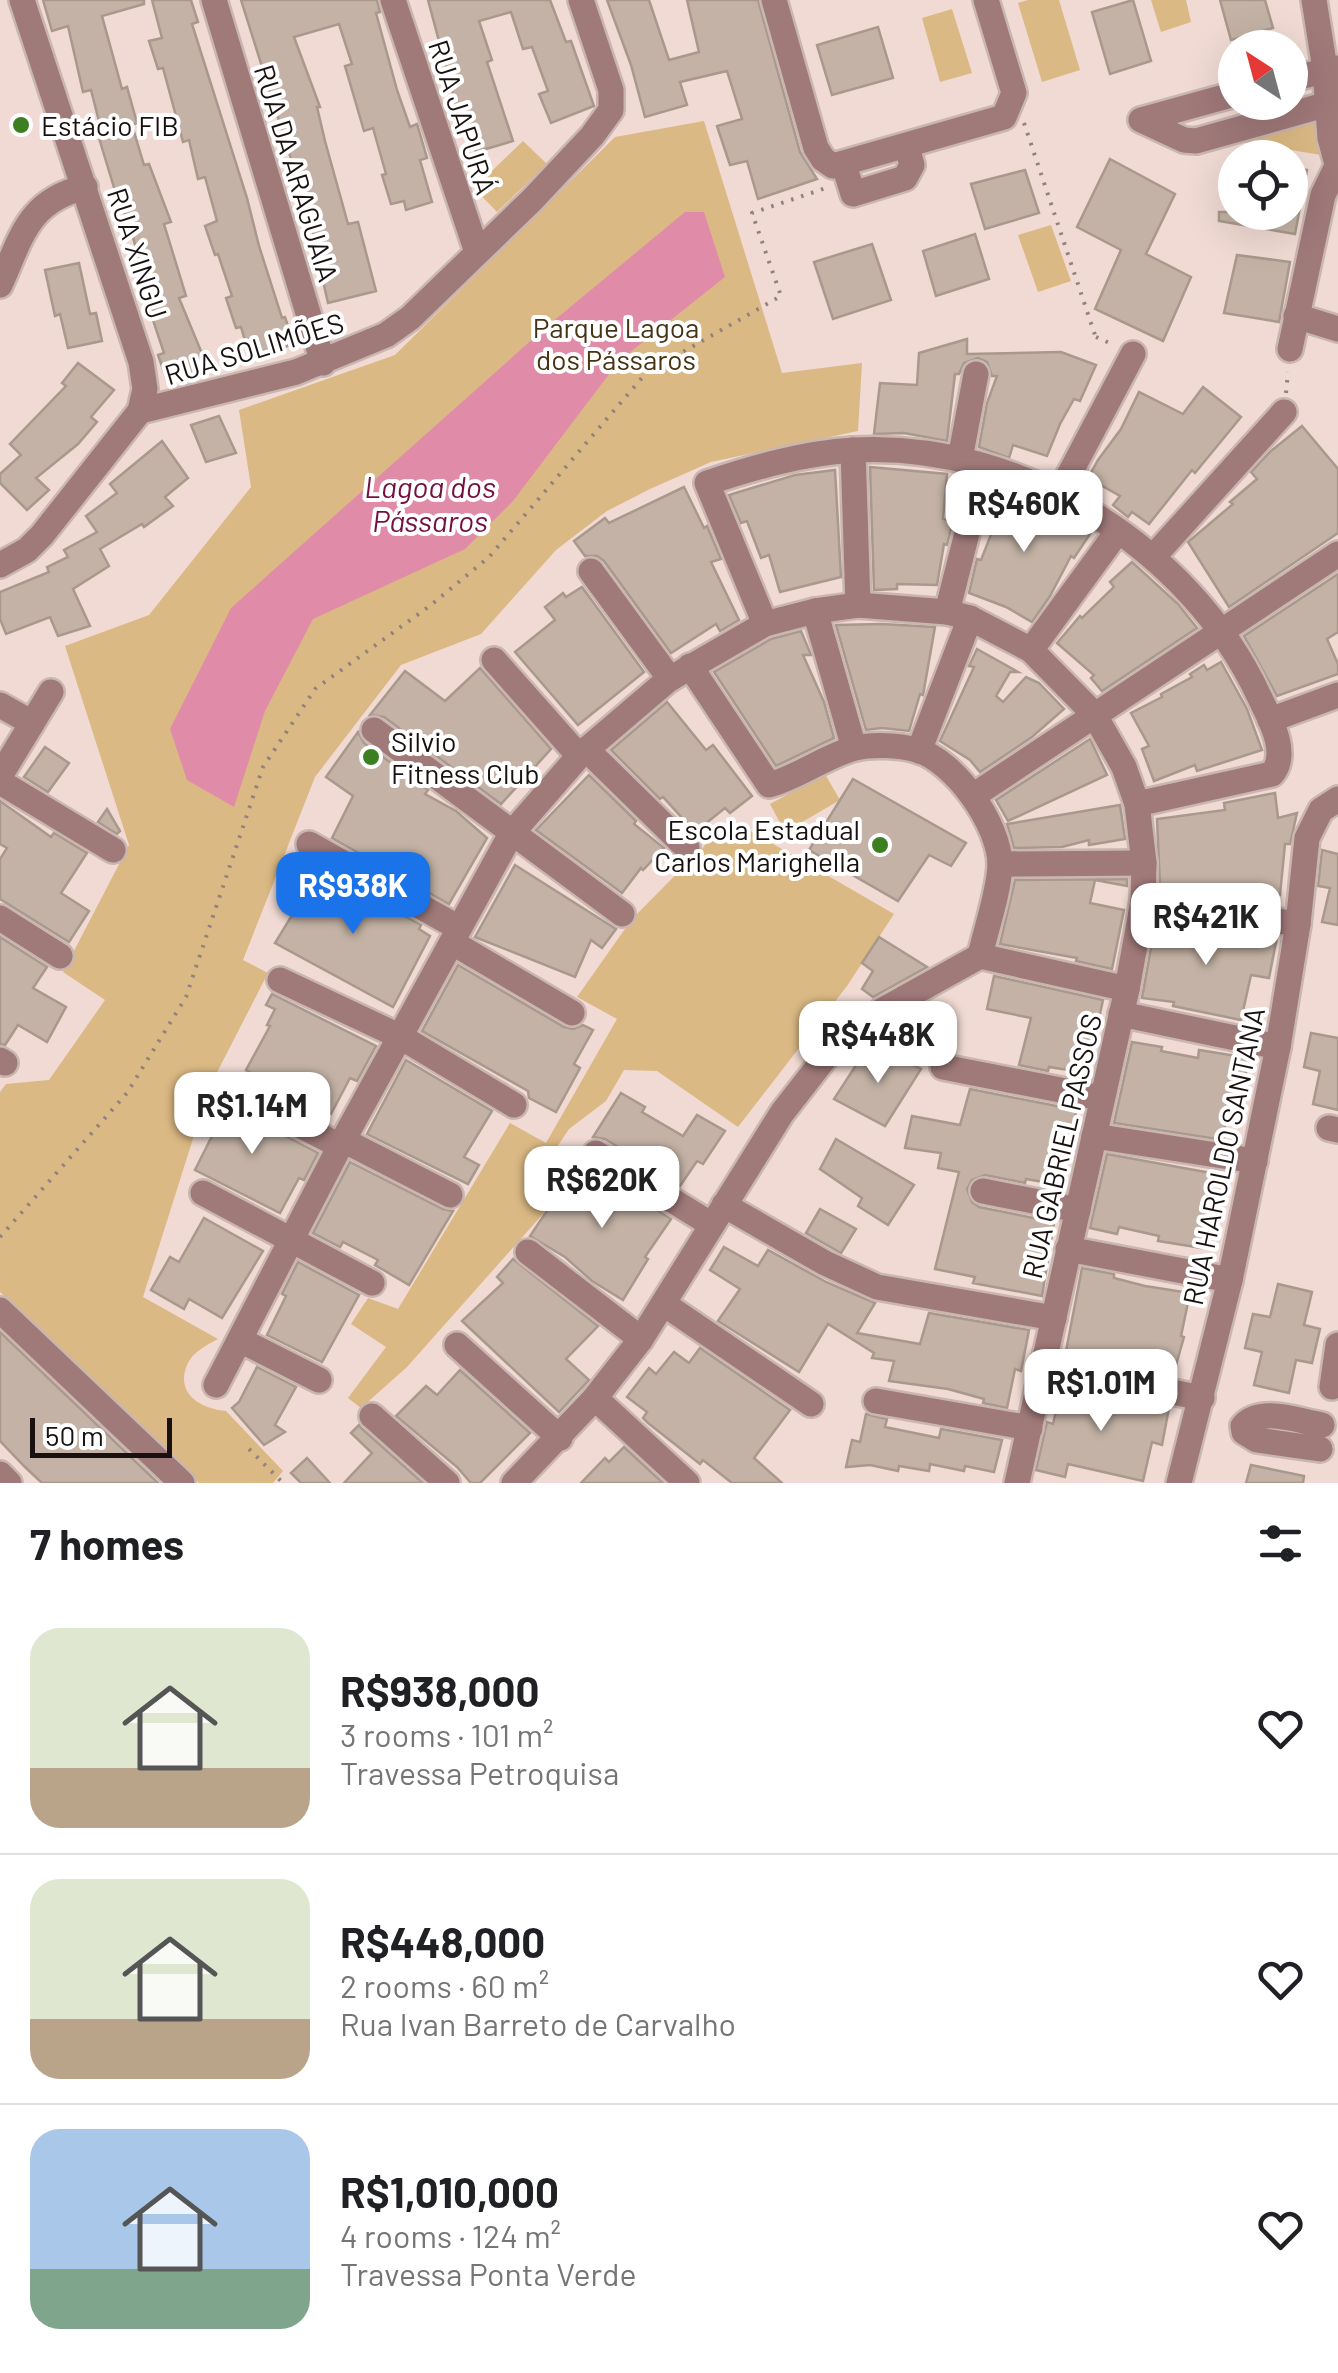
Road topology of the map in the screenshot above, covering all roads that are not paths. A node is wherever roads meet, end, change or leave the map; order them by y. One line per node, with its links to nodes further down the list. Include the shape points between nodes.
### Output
1 (22, 0): 14 (street, RUA XINGU)
2 (214, 0): 21 (street, RUA DA ARAGUAIA)
3 (393, 0): 15 (street, RUA JAPURÁ)
4 (580, 0): 15 (street, RUA SOLIMÕES, via 611,110)
5 (774, 0): 6 (street, via 816,148 838,166 1004,116 1014,94)
6 (986, 0)
7 (1314, 0): 8 (street)
8 (1331, 68): 10 (street)
9 (1218, 99): 12 (street, via 1141,120 1196,141)
10 (1328, 104): 11 (street); 13 (street)
11 (1308, 110)
12 (1271, 120)
13 (1337, 167): 17 (street, via 1323,195)
14 (85, 187): 16 (street, via 58,195 32,215); 23 (street, RUA XINGU, via 141,362)
15 (477, 252): 21 (street, RUA SOLIMÕES, via 398,326)
16 (0, 284)
17 (1296, 316): 18 (street); 19 (street)
18 (1338, 329)
19 (1290, 349)
20 (1133, 354): 27 (street)
21 (323, 363): 23 (street, RUA SOLIMÕES)
22 (976, 374): 26 (street)
23 (140, 412): 31 (street, RUA SOLIMÕES, via 42,536)
24 (1284, 412): 30 (street)
25 (853, 450): 26 (street); 33 (street); 36 (street, via 772,463 707,484)
26 (972, 462): 27 (street); 35 (street)
27 (1059, 494): 28 (street)
28 (1118, 531): 30 (street); 38 (street)
29 (1338, 554): 37 (street)
30 (1154, 556): 37 (street)
31 (0, 564)
32 (591, 572): 40 (street)
33 (858, 605): 34 (street, RUA GABRIEL PASSOS); 35 (street, RUA GABRIEL PASSOS)
34 (815, 611): 36 (street, RUA GABRIEL PASSOS); 48 (street)
35 (958, 615): 38 (street, RUA GABRIEL PASSOS); 49 (street)
36 (765, 624): 40 (street, RUA GABRIEL PASSOS)
37 (1221, 632): 44 (street); 45 (street)
38 (1031, 650): 44 (street, RUA GABRIEL PASSOS)
39 (494, 660): 50 (street)
40 (680, 672): 48 (street, via 770,785); 50 (street, RUA GABRIEL PASSOS)
41 (51, 692): 46 (street)
42 (1338, 695): 45 (street)
43 (0, 704): 46 (street)
44 (1094, 714): 52 (street); 54 (street, RUA GABRIEL PASSOS)
45 (1270, 720): 54 (street, via 1278,762 1272,774)
46 (32, 724): 51 (street)
47 (374, 730): 55 (street)
48 (854, 748): 49 (street)
49 (919, 750): 52 (street)
50 (582, 753): 55 (street, RUA GABRIEL PASSOS); 57 (street)
51 (0, 779): 58 (street)
52 (972, 796): 60 (street, via 989,824)
53 (1338, 799): 64 (street, RUA HAROLDO SANTANA, via 1321,810 1307,838)
54 (1138, 804): 59 (street, RUA GABRIEL PASSOS)
55 (511, 834): 62 (street); 65 (street, RUA GABRIEL PASSOS)
56 (309, 844): 65 (street)
57 (687, 848)
58 (114, 850)
59 (1144, 863): 60 (street); 61 (street, RUA GABRIEL PASSOS)
60 (1000, 864): 67 (street)
61 (1143, 902): 64 (street); 69 (street, RUA GABRIEL PASSOS)
62 (622, 914)
63 (0, 918): 66 (street)
64 (1298, 924): 72 (street, RUA HAROLDO SANTANA)
65 (456, 936): 70 (street); 71 (street, RUA GABRIEL PASSOS)
66 (60, 956)
67 (980, 956): 69 (street); 85 (street, via 842,1039 782,1113)
68 (280, 980): 71 (street)
69 (1124, 1002): 72 (street); 75 (street, RUA GABRIEL PASSOS)
70 (572, 1013)
71 (402, 1037): 76 (street); 78 (street, RUA GABRIEL PASSOS)
72 (1278, 1047): 80 (street, RUA HAROLDO SANTANA)
73 (943, 1067): 75 (street)
74 (227, 1088): 78 (street)
75 (1102, 1098): 77 (street, RUA GABRIEL PASSOS)
76 (514, 1105)
77 (1094, 1136): 80 (street); 84 (street, RUA GABRIEL PASSOS)
78 (341, 1143): 83 (street); 86 (street, RUA GABRIEL PASSOS)
79 (596, 1154): 85 (street)
80 (1255, 1161): 89 (street, RUA HAROLDO SANTANA)
81 (983, 1191): 84 (street)
82 (203, 1192): 86 (street)
83 (450, 1195)
84 (1078, 1210): 87 (street, RUA GABRIEL PASSOS)
85 (718, 1215): 91 (street); 93 (street, via 877,1287)
86 (292, 1240): 90 (street); 95 (street, RUA GABRIEL PASSOS)
87 (1068, 1249): 89 (street); 93 (street, RUA GABRIEL PASSOS)
88 (528, 1252): 94 (street)
89 (1230, 1280): 103 (street, RUA HAROLDO SANTANA)
90 (372, 1283)
91 (664, 1304): 94 (street); 105 (street)
92 (0, 1310): 112 (street)
93 (1054, 1318): 98 (street, RUA GABRIEL PASSOS)
94 (641, 1339): 102 (street)
95 (240, 1340): 99 (street); 100 (street, RUA GABRIEL PASSOS)
96 (457, 1345): 108 (street)
97 (1338, 1345): 101 (street)
98 (1043, 1366): 103 (street); 107 (street, RUA GABRIEL PASSOS)
99 (319, 1380)
100 (216, 1384)
101 (1332, 1388)
102 (595, 1398): 108 (street); 114 (street)
103 (1202, 1398): 116 (street, RUA HAROLDO SANTANA)
104 (876, 1401): 107 (street)
105 (812, 1404)
106 (372, 1416): 113 (street)
107 (1030, 1428): 115 (street, RUA GABRIEL PASSOS)
108 (560, 1438): 110 (street)
109 (0, 1474): 111 (street)
110 (519, 1481)
111 (10, 1483)
112 (182, 1483)
113 (446, 1483)
114 (688, 1483)
115 (1017, 1483)
116 (1179, 1483)

